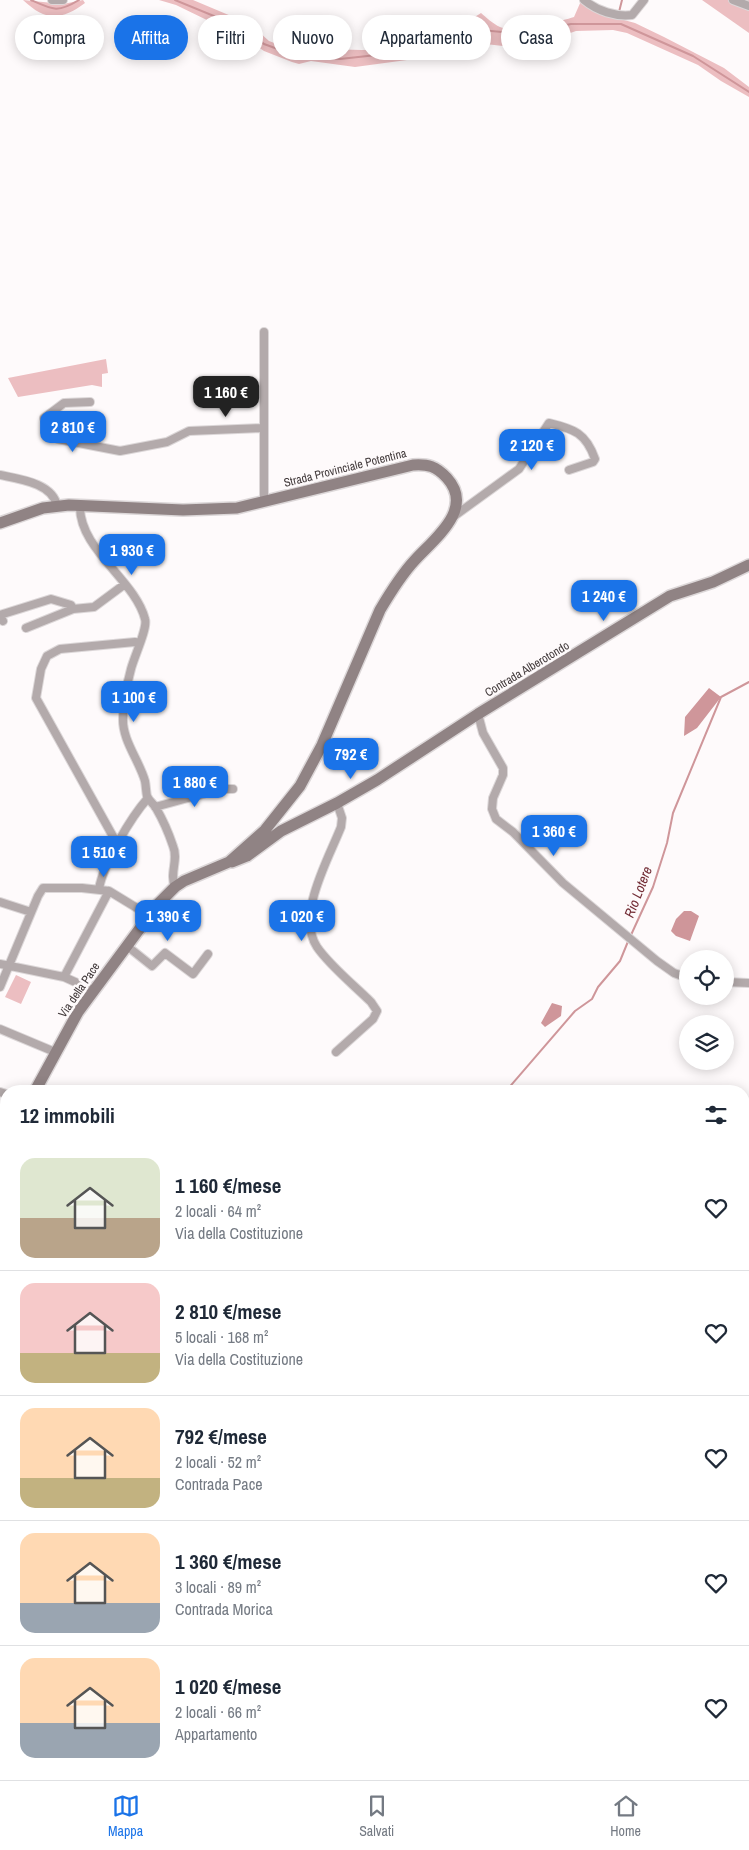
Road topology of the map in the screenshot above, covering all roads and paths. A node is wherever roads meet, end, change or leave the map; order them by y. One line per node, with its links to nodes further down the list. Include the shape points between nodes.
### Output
1 (52, 0): 2 (street)
2 (63, 0)
3 (584, 0): 4 (street, via 607,13 621,15 632,15)
4 (644, 0)
5 (733, 0): 6 (street)
6 (749, 6)
7 (264, 332): 9 (street)
8 (90, 402): 9 (street, via 64,403 44,418 49,432 58,439 120,451 167,442 190,431)
9 (263, 428): 12 (street)
10 (569, 470): 15 (street, via 593,462 592,449 581,434 548,423 519,469)
11 (0, 475): 13 (street, via 26,480 43,488 56,499)
12 (264, 502): 14 (main road, Strada Provinciale Potentina, via 217,510); 15 (main road, Strada Provinciale Potentina, via 427,464 438,469 452,484 456,501)
13 (57, 506): 14 (main road, Strada Provinciale Potentina); 16 (main road, Strada Provinciale Potentina)
14 (80, 506): 18 (street, via 94,547)
15 (453, 517): 29 (main road, via 392,589 322,746 300,786 265,830)
16 (0, 522)
17 (749, 566): 23 (main road, Contrada Alberotondo, via 670,596)
18 (125, 584): 19 (street, via 94,607); 22 (street, via 146,620)
19 (73, 609): 20 (street, via 71,605 51,599 0,615); 21 (street)
20 (2, 621)
21 (26, 628)
22 (139, 643): 25 (street, via 123,718); 28 (street, via 60,650 47,656 41,669 36,698)
23 (478, 714): 26 (main road, Contrada Alberotondo); 40 (street, via 483,733 503,768 503,776 493,798 492,809 496,819 563,883 657,961)
24 (233, 789): 27 (street, via 221,789)
25 (148, 798): 27 (street); 28 (street)
26 (337, 803): 29 (main road, Via della Pace, via 281,831 247,856); 48 (street, via 341,827 312,903 311,934 318,948 376,1011 373,1019)
27 (155, 807): 30 (street, via 175,850)
28 (119, 843): 31 (street)
29 (229, 862): 30 (main road, Via della Pace)
30 (174, 887): 35 (main road, Via della Pace)
31 (99, 889): 32 (street); 34 (street, via 43,888)
32 (109, 891): 35 (street); 41 (street)
33 (0, 902): 34 (street)
34 (31, 912): 39 (street)
35 (150, 916): 36 (main road, Via della Pace)
36 (127, 946): 37 (street, via 152,966 165,953 193,974); 45 (main road, Via della Pace)
37 (208, 954)
38 (0, 964): 39 (street)
39 (10, 966): 41 (street); 44 (street)
40 (679, 975)
41 (64, 977): 45 (street)
42 (734, 983): 43 (street)
43 (749, 984)
44 (0, 987)
45 (93, 990): 47 (main road, Via della Pace)
46 (0, 1029): 47 (street)
47 (55, 1052): 49 (main road, Via della Pace)
48 (336, 1052)
49 (38, 1085)

